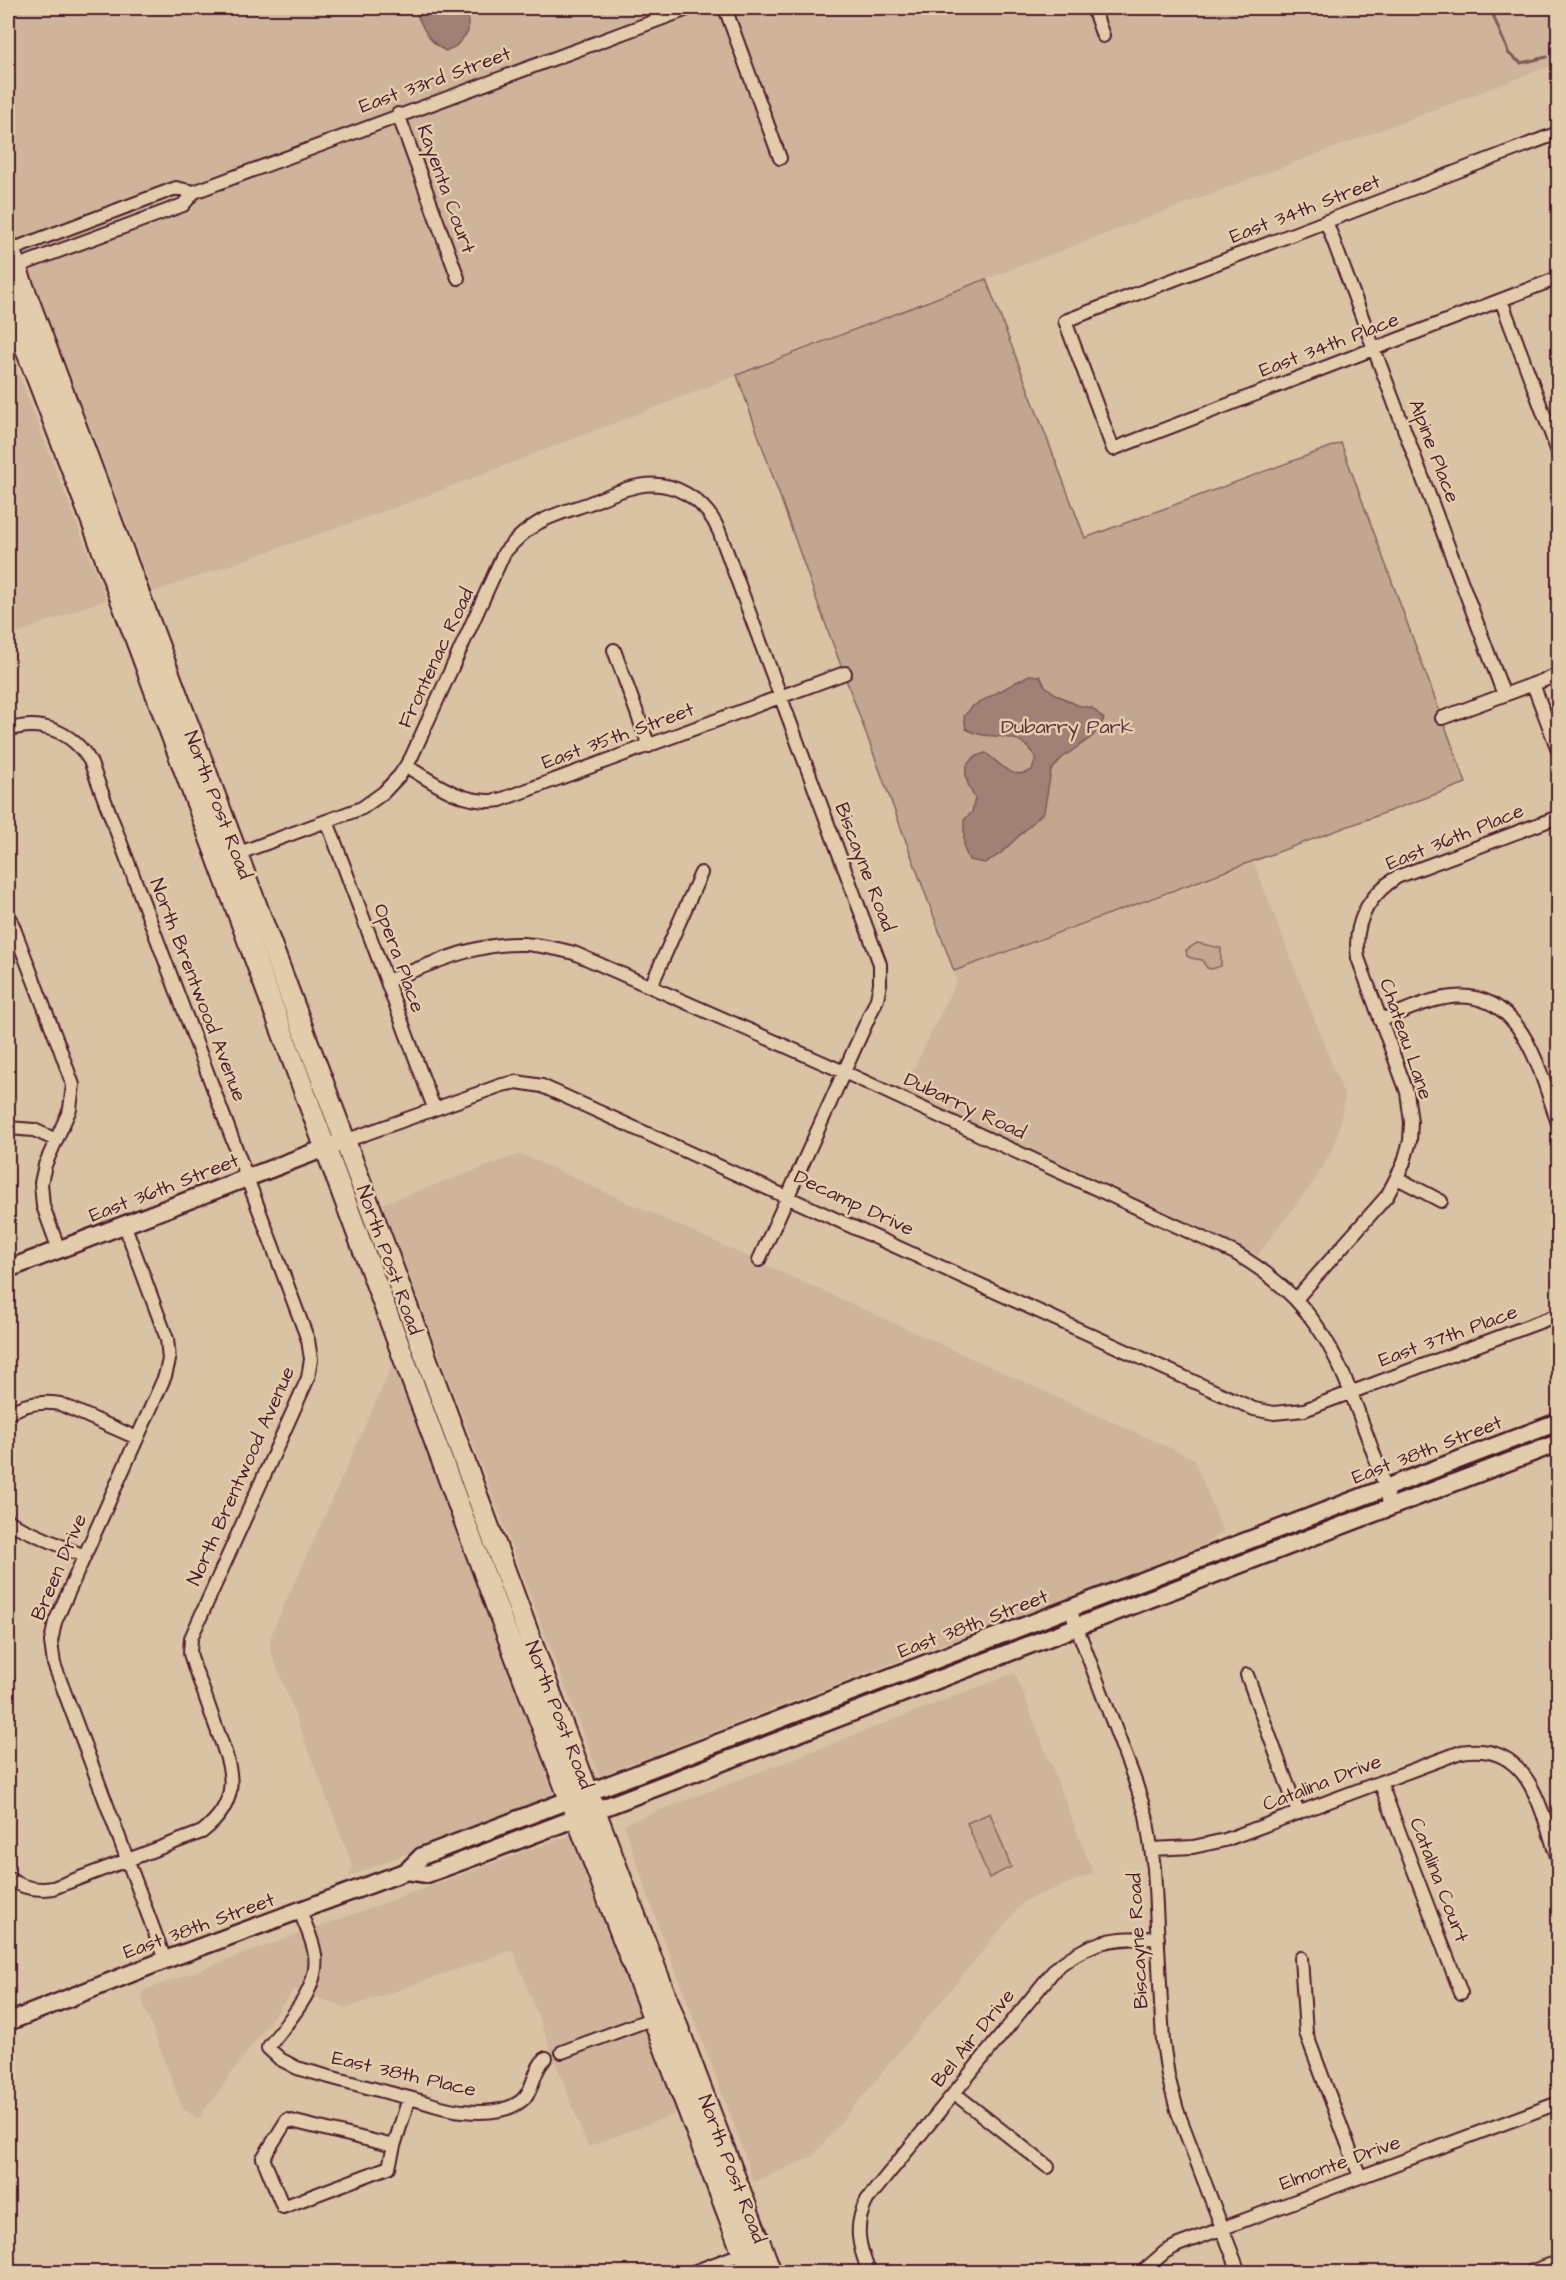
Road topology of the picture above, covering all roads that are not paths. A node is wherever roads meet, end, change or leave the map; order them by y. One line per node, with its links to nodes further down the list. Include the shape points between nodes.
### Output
1 (690, 8): 5 (street, East 33rd Street)
2 (725, 8): 7 (street)
3 (1093, 8): 4 (street)
4 (1103, 36)
5 (398, 114): 8 (street, East 33rd Street); 11 (street, Kayenta Court)
6 (1558, 133): 9 (street, East 34th Street)
7 (780, 158)
8 (194, 192): 10 (street, East 33rd Street, via 183,206); 10 (street, East 33rd Street, via 176,188)
9 (1326, 222): 15 (street, Alpine Place); 16 (street, East 34th Street, via 1065,321)
10 (9, 257): 32 (main road, North Post Road)
11 (458, 278)
12 (1558, 278): 13 (street, East 34th Place)
13 (1501, 300): 15 (street, East 34th Place); 17 (street)
14 (8, 302): 32 (main road, North Post Road)
15 (1374, 349): 16 (street, East 34th Place); 23 (street, Alpine Place)
16 (1113, 449)
17 (1558, 452)
18 (686, 493): 24 (street, Biscayne Road, via 706,509 717,526); 29 (street, Frontenac Road, via 661,485 635,486 540,520 520,534 504,553)
19 (614, 650): 27 (street)
20 (845, 673): 24 (street, East 35th Street)
21 (1558, 675): 22 (street)
22 (1533, 684): 23 (street); 28 (street)
23 (1504, 695): 25 (street)
24 (780, 697): 27 (street, East 35th Street); 39 (street, Biscayne Road, via 880,964 877,999)
25 (1442, 718)
26 (8, 730): 46 (street, North Brentwood Avenue, via 33,725 58,731 78,745 92,765)
27 (650, 746): 29 (street, East 35th Street, via 495,801 456,795)
28 (1558, 750)
29 (406, 766): 31 (street, Frontenac Road, via 371,802)
30 (1558, 817): 34 (street, East 36th Place, via 1397,878)
31 (327, 821): 32 (street, Frontenac Road); 36 (street, Opera Place)
32 (227, 857): 44 (main road, North Post Road)
33 (701, 873): 37 (street)
34 (1370, 900): 38 (street, Chateau Lane, via 1358,928 1357,948)
35 (8, 913): 43 (street, via 72,1081 70,1109)
36 (387, 981): 37 (street, Dubarry Road, via 463,952 526,944 574,953); 40 (street, Opera Place)
37 (651, 986): 39 (street, Dubarry Road)
38 (1380, 1020): 41 (street, via 1445,998 1475,998 1498,1008 1527,1039); 45 (street, Chateau Lane, via 1404,1083 1410,1112 1408,1151)
39 (844, 1072): 47 (street, Biscayne Road); 53 (street, Dubarry Road, via 1235,1253)
40 (434, 1108): 44 (street, Decamp Drive); 47 (street, Decamp Drive, via 502,1085 517,1082 542,1086)
41 (1558, 1123)
42 (8, 1128): 43 (street, via 34,1130)
43 (56, 1140): 50 (street, via 43,1169 40,1192)
44 (335, 1144): 46 (main road, East 36th Street); 68 (main road, North Post Road)
45 (1397, 1178): 48 (street); 53 (street, Chateau Lane, via 1387,1196)
46 (247, 1179): 49 (main road, East 36th Street); 72 (street, North Brentwood Avenue, via 308,1340 309,1374 191,1638 194,1667 231,1768 228,1802 221,1815 202,1832)
47 (788, 1196): 51 (street, Biscayne Road); 55 (street, Decamp Drive, via 1254,1409 1274,1413 1298,1411)
48 (1441, 1201)
49 (125, 1226): 50 (main road, East 36th Street); 58 (street, Breen Drive, via 170,1352 165,1376)
50 (59, 1250): 52 (main road, East 36th Street)
51 (759, 1260)
52 (8, 1269)
53 (1296, 1299): 55 (street, Dubarry Road, via 1326,1338)
54 (1558, 1315): 55 (street, East 37th Place)
55 (1351, 1393): 60 (street, Dubarry Road)
56 (8, 1414): 58 (street, via 27,1404 51,1402)
57 (1558, 1422): 60 (main road, East 38th Street)
58 (137, 1438): 63 (street, Breen Drive)
59 (1558, 1443): 61 (main road, East 38th Street)
60 (1386, 1489): 61 (street, Dubarry Road); 64 (main road, East 38th Street)
61 (1390, 1507): 65 (main road, East 38th Street)
62 (8, 1520): 63 (street)
63 (84, 1556): 72 (street, Breen Drive, via 53,1626 52,1656)
64 (1070, 1609): 65 (street, Biscayne Road); 68 (main road, East 38th Street)
65 (1076, 1628): 68 (main road, East 38th Street); 70 (street, Biscayne Road, via 1138,1790)
66 (1247, 1675): 69 (street)
67 (1380, 1782): 69 (street, Catalina Drive); 71 (street, Catalina Drive, via 1461,1752 1485,1750 1503,1756 1527,1778); 78 (street, Catalina Court)
68 (582, 1805): 74 (main road, East 38th Street, via 422,1856 407,1871); 79 (main road, North Post Road); 80 (main road, North Post Road)
69 (1298, 1813): 70 (street, Catalina Drive, via 1211,1843)
70 (1152, 1849): 75 (street, Biscayne Road)
71 (1558, 1859)
72 (128, 1860): 73 (street, North Brentwood Avenue, via 44,1889 24,1887); 77 (street, Breen Drive)
73 (8, 1878)
74 (300, 1911): 77 (main road, East 38th Street); 85 (street, East 38th Place, via 314,1950 314,1975 304,1998 268,2048 297,2068)
75 (1158, 1938): 84 (street, Bel Air Drive, via 1108,1940 1068,1958); 90 (street, Biscayne Road, via 1168,2076)
76 (1300, 1958): 89 (street, via 1308,2041)
77 (165, 1960): 81 (main road, East 38th Street)
78 (1461, 1993)
79 (672, 2012): 80 (street); 91 (main road, North Post Road)
80 (653, 2018): 82 (street); 92 (main road, North Post Road)
81 (8, 2022)
82 (562, 2052)
83 (546, 2058): 85 (street, East 38th Place, via 535,2071 527,2095 511,2106 486,2112 462,2111)
84 (954, 2093): 88 (street); 99 (street, Bel Air Drive, via 864,2206 859,2244)
85 (409, 2098): 87 (street)
86 (1558, 2103): 89 (street, Elmonte Drive)
87 (394, 2146): 87 (street, via 388,2167 283,2207 263,2158 287,2120)
88 (1048, 2168)
89 (1360, 2177): 90 (street, Elmonte Drive)
90 (1222, 2228): 100 (street, Elmonte Drive, via 1170,2249); 101 (street, Biscayne Road)
91 (762, 2246): 92 (street); 98 (main road, North Post Road)
92 (743, 2253): 96 (street); 97 (main road, North Post Road)
93 (1558, 2262): 102 (street)
94 (8, 2264): 95 (street)
95 (11, 2272)
96 (693, 2272)
97 (750, 2272)
98 (771, 2272)
99 (869, 2272)
100 (1142, 2272)
101 (1239, 2272)
102 (1530, 2272)

